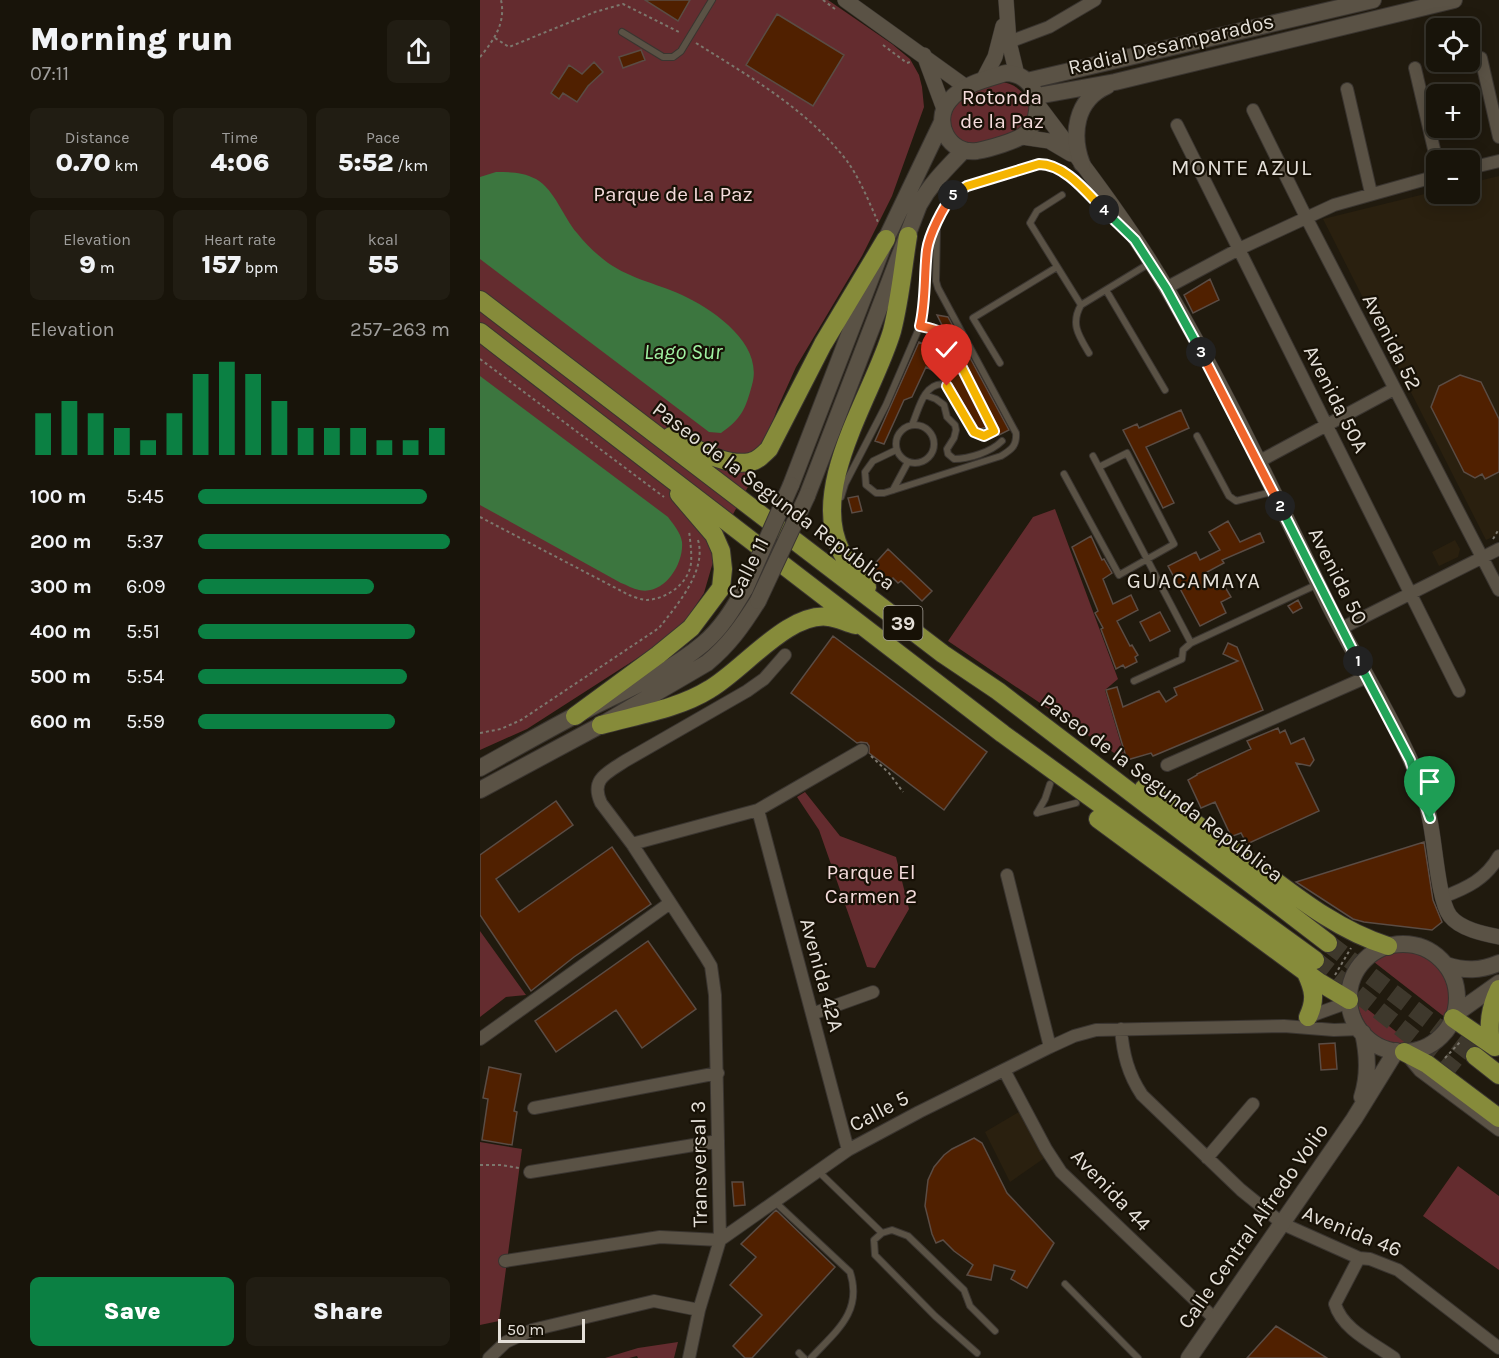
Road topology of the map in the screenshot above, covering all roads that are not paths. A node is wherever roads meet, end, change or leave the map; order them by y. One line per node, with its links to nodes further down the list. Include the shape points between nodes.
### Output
1 (712, 0): 7 (lane, via 678,55 667,58)
2 (845, 0): 9 (street)
3 (1373, 0): 12 (main road, Radial Desamparados)
4 (1454, 0): 14 (main road, Radial Desamparados)
5 (1093, 1): 8 (street, via 1049,27)
6 (1006, 6): 8 (street); 13 (street, via 997,51)
7 (622, 32)
8 (1009, 42): 12 (street)
9 (924, 55): 15 (street); 19 (street)
10 (1481, 58): 22 (street)
11 (1415, 68): 24 (street)
12 (1022, 78): 13 (main road, via 1006,73); 17 (main road)
13 (983, 80): 15 (main road)
14 (1115, 82): 17 (main road, Radial Desamparados); 26 (main road, via 1091,97 1082,109 1075,136)
15 (966, 87): 19 (main road, via 949,100)
16 (1347, 89): 29 (street)
17 (1037, 101): 21 (main road, via 1034,124); 26 (street, Avenida 50)
18 (1253, 110): 31 (street, Avenida 52)
19 (943, 116): 23 (main road, via 949,141); 34 (main road, Calle 11)
20 (1177, 125): 36 (street, Avenida 50A)
21 (1022, 137): 23 (main road, via 979,151); 26 (street, Avenida 50, via 1049,141)
22 (1499, 137)
23 (964, 150): 33 (main road, Calle 11, via 927,190)
24 (1434, 150)
25 (1499, 162): 27 (street)
26 (1082, 164): 35 (street, Avenida 50)
27 (1480, 166)
28 (1426, 179): 29 (street)
29 (1371, 193): 31 (street, via 1334,204)
30 (1062, 195): 38 (lane, via 1037,211 1030,223)
31 (1306, 218): 36 (street); 49 (street, Avenida 52)
32 (937, 224): 35 (lane, via 958,190 1046,164 1075,181); 40 (lane, via 927,250); 42 (lane, via 936,281)
33 (908, 236): 68 (highway, via 892,331 833,484); 86 (main road, Calle 11, bridge, via 807,496 759,601 739,631 707,663)
34 (886, 239): 52 (highway, via 761,457 751,462 721,460); 85 (main road, Calle 11, bridge, via 745,590 717,630 690,654 650,679)
35 (1135, 240): 37 (street, Avenida 50)
36 (1239, 249): 39 (street); 54 (street, Avenida 50A)
37 (1150, 263): 39 (street, Avenida 50); 41 (lane)
38 (1057, 267): 44 (lane); 48 (lane, via 973,318)
39 (1166, 288): 63 (street, Avenida 50)
40 (925, 290): 42 (lane); 45 (lane)
41 (1106, 290): 44 (lane); 50 (lane)
42 (940, 291): 59 (lane, via 1016,433)
43 (480, 300): 52 (highway, Paseo de la Segunda República / 39)
44 (1081, 305): 47 (lane, via 1075,325)
45 (920, 326): 55 (lane, via 939,331 947,338); 68 (lane, via 886,405 845,484 839,514)
46 (480, 332): 60 (highway, 39)
47 (1089, 353)
48 (1000, 363)
49 (1394, 389): 54 (street); 70 (street, Avenida 52)
50 (1165, 390)
51 (925, 395): 53 (lane); 55 (lane, via 931,386 947,386 974,432 984,436); 57 (lane, via 944,405 954,425 956,434 947,449 954,459 993,449)
52 (637, 420): 75 (highway, Paseo de la Segunda República / 39)
53 (912, 425): 58 (lane, via 898,432); 62 (lane, via 926,428 934,445 924,461)
54 (1327, 425): 63 (street); 74 (street, Avenida 50A)
55 (994, 431): 57 (lane)
56 (1197, 436): 67 (lane, via 1236,501)
57 (1002, 441): 59 (lane)
58 (896, 450): 62 (lane); 66 (lane, via 873,461 865,472 870,490)
59 (1009, 451): 66 (lane)
60 (643, 455): 76 (highway, 39); 85 (highway, via 714,535 721,551 721,588 691,628)
61 (1093, 456): 64 (lane)
62 (908, 462): 66 (lane)
63 (1258, 462): 67 (street, Avenida 50)
64 (1099, 467): 71 (lane); 71 (lane, via 1127,453 1174,544)
65 (1064, 474): 71 (lane, via 1119,575)
66 (893, 490)
67 (1273, 492): 72 (street, Avenida 50)
68 (832, 522): 75 (highway, via 840,550)
69 (1495, 546): 70 (street)
70 (1482, 557): 73 (street, Avenida 52); 74 (street)
71 (1147, 560): 78 (lane)
72 (1318, 583): 77 (street, Avenida 50); 78 (lane)
73 (1499, 590)
74 (1410, 592): 77 (street); 83 (street, Avenida 50A)
75 (883, 608): 82 (highway, Paseo de la Segunda República / 39)
76 (867, 629): 84 (highway, 39); 86 (highway, via 829,617 806,618 788,627 709,690)
77 (1340, 629): 80 (street, Avenida 50)
78 (1191, 644): 81 (lane, via 1183,650 1182,659)
79 (785, 655): 94 (street, via 764,680 605,774 598,785 598,797)
80 (1367, 677): 88 (street); 97 (street, Avenida 50, via 1422,792)
81 (1134, 681)
82 (998, 691): 100 (highway, Paseo de la Segunda República / 39); 101 (highway, via 1309,905 1348,930)
83 (1459, 691)
84 (953, 696): 90 (highway); 104 (highway, 39)
85 (575, 716): 89 (main road, Calle 11)
86 (601, 725): 91 (main road, Calle 11)
87 (862, 750): 93 (street)
88 (1167, 765)
89 (480, 768)
90 (1050, 784): 92 (highway); 92 (lane, via 1037,813)
91 (480, 790)
92 (1076, 803): 104 (highway)
93 (758, 810): 94 (street); 109 (street, Avenida 42A)
94 (632, 844): 98 (street)
95 (1499, 856): 97 (street, via 1483,877)
96 (1007, 875): 116 (street)
97 (1443, 897): 99 (street, Avenida 50, via 1456,922)
98 (670, 903): 115 (street); 121 (street, Transversal 3, via 711,966 716,995)
99 (1499, 937)
100 (1328, 943)
101 (1388, 946): 103 (main road, via 1420,947); 108 (main road, via 1359,966)
102 (1499, 963): 103 (main road, via 1469,970)
103 (1446, 965): 110 (main road, via 1456,989)
104 (1310, 966): 108 (highway); 111 (highway, via 1314,998)
105 (1499, 983): 110 (main road)
106 (1499, 989): 117 (highway, via 1489,1016)
107 (873, 992): 109 (street)
108 (1349, 1001): 111 (street, Calle 5); 114 (main road)
109 (812, 1014): 131 (street, Avenida 42A)
110 (1454, 1016): 117 (highway); 118 (main road, via 1437,1040 1422,1048)
111 (1308, 1017): 112 (street, Calle 5)
112 (1284, 1026): 113 (street, Calle 5); 114 (street, Calle 5)
113 (1121, 1029): 116 (street, Calle 5, via 1096,1030); 132 (street, Avenida 46, via 1122,1050 1132,1080 1142,1095)
114 (1361, 1031): 118 (main road, via 1372,1042); 128 (main road, Calle Central Alfredo Volio, via 1367,1050 1367,1074)
115 (480, 1039)
116 (1050, 1047): 120 (street, Calle 5)
117 (1495, 1047)
118 (1400, 1051): 127 (highway, via 1427,1064); 128 (main road, Calle Central Alfredo Volio); 129 (street, via 1420,1071)
119 (1475, 1056): 123 (highway)
120 (1004, 1070): 131 (street, Calle 5); 143 (street, Avenida 44, via 1061,1172)
121 (718, 1073): 126 (street); 130 (street, Transversal 3)
122 (1459, 1074): 125 (highway)
123 (1499, 1075)
124 (1253, 1104): 132 (street)
125 (1499, 1105)
126 (534, 1108)
127 (1499, 1118)
128 (1354, 1119): 136 (main road, Calle Central Alfredo Volio)
129 (1499, 1130)
130 (718, 1141): 134 (street); 138 (street, Transversal 3)
131 (848, 1150): 133 (street, Calle 5)
132 (1207, 1158): 136 (street, Avenida 46)
133 (818, 1171): 135 (street, Calle 5); 137 (lane)
134 (530, 1172)
135 (774, 1201): 138 (street, Calle 5); 149 (lane, via 850,1272 855,1287 844,1323)
136 (1283, 1224): 139 (street, Avenida 46); 143 (main road, Calle Central Alfredo Volio)
137 (882, 1233): 144 (lane, via 892,1230 908,1236 964,1290 970,1306); 146 (lane, via 874,1240 875,1255)
138 (720, 1240): 140 (street, via 660,1237); 142 (street, Transversal 3)
139 (1359, 1258): 145 (street, Avenida 46, via 1398,1270); 152 (street, via 1335,1304 1338,1316)
140 (506, 1261)
141 (1065, 1284): 150 (lane)
142 (699, 1310): 147 (street, via 654,1301 532,1330 506,1342); 148 (street, Transversal 3)
143 (1215, 1319): 151 (main road, Calle Central Alfredo Volio)
144 (995, 1331)
145 (1499, 1348)
146 (977, 1353)
147 (489, 1358)
148 (689, 1358)
149 (811, 1358)
150 (1138, 1358)
151 (1189, 1358)
152 (1394, 1358)

